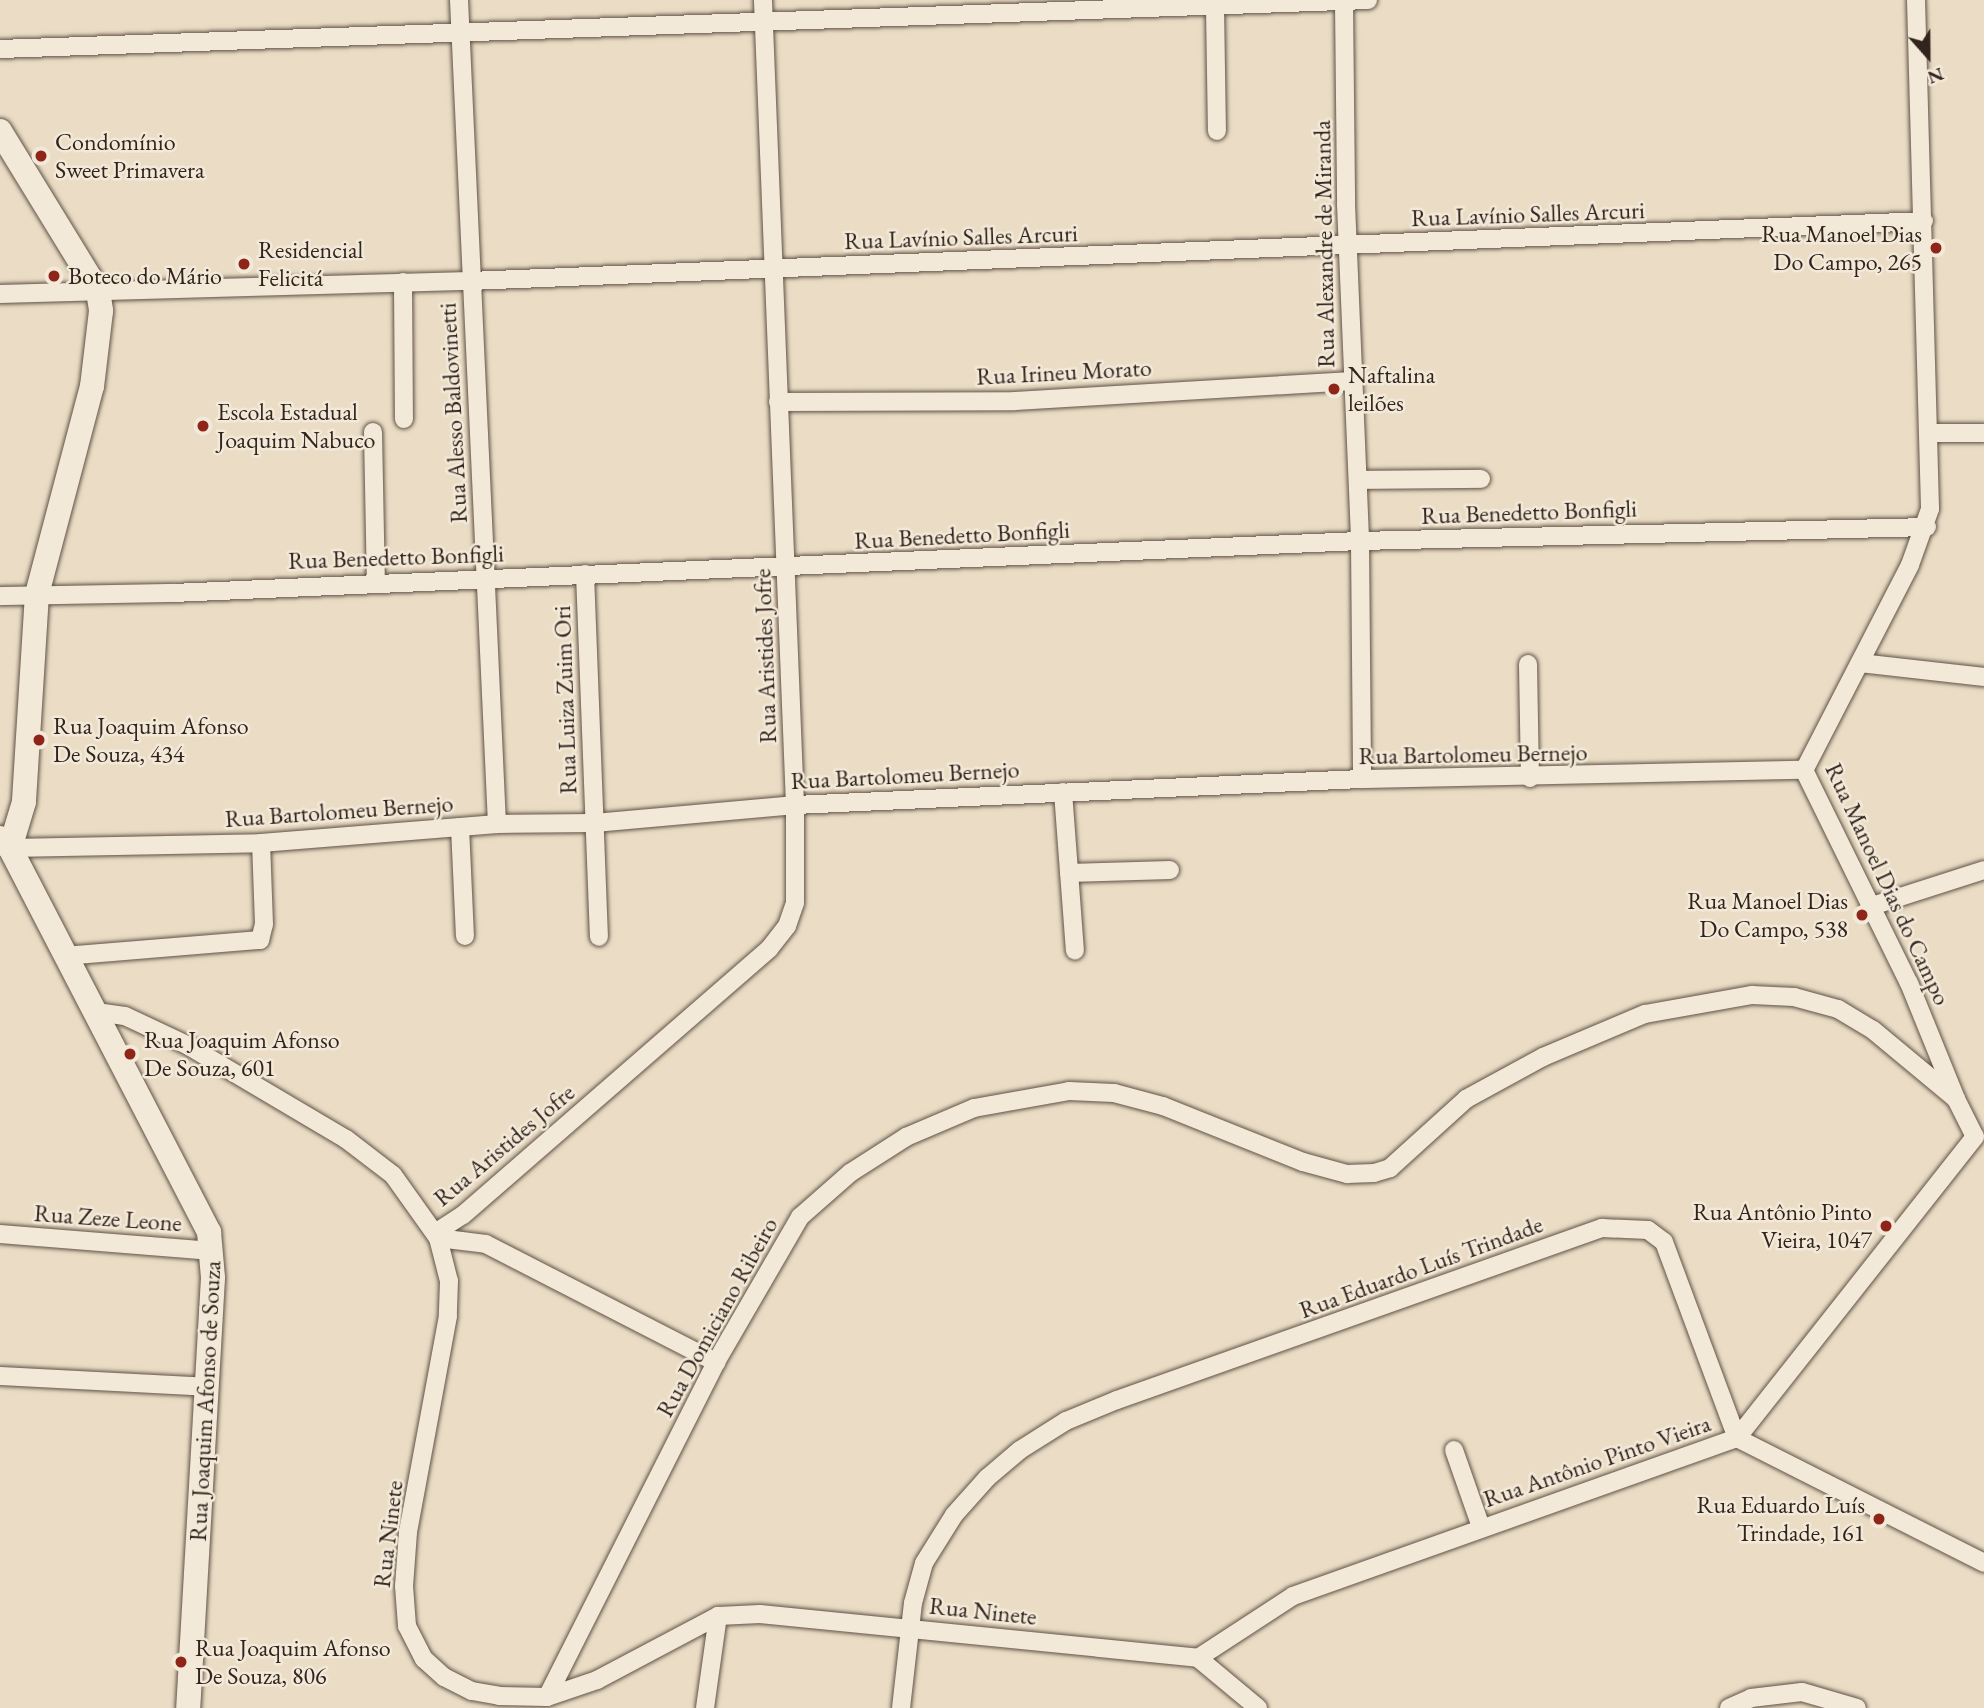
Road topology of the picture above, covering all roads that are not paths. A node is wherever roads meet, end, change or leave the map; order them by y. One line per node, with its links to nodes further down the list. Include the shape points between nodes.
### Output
1 (459, 0): 10 (street, Rua Alesso Baldovinetti)
2 (763, 0): 9 (street, Rua Aristides Jofre)
3 (1368, 0): 5 (street)
4 (1916, 0): 14 (street, Rua Manoel Dias do Campo)
5 (1344, 2): 8 (street); 15 (street, Rua Alexandre de Miranda)
6 (1077, 4): 7 (street); 8 (street)
7 (929, 7): 9 (street)
8 (1215, 7): 13 (street)
9 (764, 24): 10 (street); 16 (street, Rua Aristides Jofre)
10 (461, 36): 11 (street); 17 (street, Rua Alesso Baldovinetti)
11 (0, 49)
12 (0, 131): 19 (main road)
13 (1217, 131)
14 (1924, 221): 15 (street, Rua Lavínio Salles Arcuri); 25 (street, Rua Manoel Dias do Campo)
15 (1348, 245): 16 (street, Rua Lavínio Salles Arcuri); 21 (street, Rua Alexandre de Miranda)
16 (772, 270): 17 (street, Rua Lavínio Salles Arcuri); 22 (street, Rua Aristides Jofre)
17 (470, 281): 18 (street, Rua Lavínio Salles Arcuri); 33 (street, Rua Alesso Baldovinetti)
18 (403, 282): 19 (street, Rua Lavínio Salles Arcuri); 23 (street)
19 (99, 291): 20 (street, Rua Lavínio Salles Arcuri); 35 (main road, via 92,386)
20 (0, 294)
21 (1352, 382): 22 (street, Rua Irineu Morato, via 1016,401); 28 (street, Rua Alexandre de Miranda)
22 (778, 402): 31 (street, Rua Aristides Jofre)
23 (404, 419)
24 (373, 432): 34 (street)
25 (1930, 433): 26 (street); 29 (street, Rua Manoel Dias do Campo)
26 (1984, 433)
27 (1481, 479): 28 (street)
28 (1359, 480): 30 (street, Rua Alexandre de Miranda)
29 (1927, 527): 30 (street, Rua Benedetto Bonfigli); 37 (street, Rua Manoel Dias do Campo)
30 (1360, 541): 31 (street, Rua Benedetto Bonfigli); 42 (street, Rua Alexandre de Miranda)
31 (786, 567): 32 (street, Rua Benedetto Bonfigli); 44 (street, Rua Aristides Jofre)
32 (585, 574): 33 (street, Rua Benedetto Bonfigli); 45 (street, Rua Luiza Zuim Ori)
33 (486, 578): 34 (street, Rua Benedetto Bonfigli); 46 (street, Rua Alesso Baldovinetti)
34 (376, 582): 35 (street, Rua Benedetto Bonfigli, via 173,593)
35 (37, 594): 36 (street, Rua Benedetto Bonfigli); 48 (main road, via 24,802)
36 (0, 596)
37 (1860, 663): 39 (street); 40 (street, Rua Manoel Dias do Campo)
38 (1528, 664): 41 (street)
39 (1984, 677)
40 (1804, 771): 41 (street, Rua Bartolomeu Bernejo); 53 (street, Rua Manoel Dias do Campo)
41 (1530, 778): 42 (street, Rua Bartolomeu Bernejo)
42 (1362, 779): 43 (street, Rua Bartolomeu Bernejo)
43 (1063, 792): 44 (street, Rua Bartolomeu Bernejo); 52 (street)
44 (795, 805): 45 (street, Rua Bartolomeu Bernejo); 62 (street, Rua Aristides Jofre, via 794,903 786,926 769,949)
45 (595, 823): 46 (street, Rua Bartolomeu Bernejo); 55 (street, Rua Luiza Zuim Ori)
46 (497, 824): 47 (street, Rua Bartolomeu Bernejo)
47 (460, 827): 49 (street, Rua Bartolomeu Bernejo); 54 (street)
48 (5, 843): 49 (street, Rua Bartolomeu Bernejo); 57 (main road, Rua Joaquim Afonso de Souza)
49 (261, 843): 57 (street, via 264,924 260,940)
50 (1170, 870): 52 (street)
51 (1984, 870): 53 (street)
52 (1069, 873): 56 (street)
53 (1869, 907): 59 (street, Rua Manoel Dias do Campo, via 1919,1006)
54 (465, 936)
55 (599, 937)
56 (1075, 951)
57 (64, 956): 58 (main road, Rua Joaquim Afonso de Souza)
58 (96, 1012): 62 (street, Rua Ninete, via 125,1016 187,1045 346,1139 393,1175); 63 (main road, Rua Joaquim Afonso de Souza, via 201,1213)
59 (1956, 1099): 60 (street, Rua Domiciano Ribeiro); 64 (street, Rua Domiciano Ribeiro, via 1873,1030 1838,1009 1794,997 1752,995 1645,1014 1543,1058 1466,1099 1390,1168 1374,1173 1347,1174 1303,1162 1163,1106 1114,1093 1069,1091 1018,1097 974,1108 906,1137 850,1173 800,1217)
60 (1979, 1137): 67 (street, Rua Antônio Pinto Vieira)
61 (0, 1234): 63 (street, Rua Zeze Leone)
62 (437, 1235): 64 (street, via 486,1244); 74 (street, Rua Ninete, via 449,1281 448,1316 408,1532 407,1626 425,1659 444,1677 485,1694)
63 (212, 1251): 66 (main road, Rua Joaquim Afonso de Souza)
64 (716, 1362): 74 (street, Rua Domiciano Ribeiro)
65 (0, 1376): 66 (street)
66 (207, 1387): 75 (main road, Rua Joaquim Afonso de Souza)
67 (1737, 1438): 69 (street, Rua Antônio Pinto Vieira); 70 (street); 72 (street, Rua Eduardo Luís Trindade, via 1664,1242 1648,1230 1602,1228 1066,1421 1012,1457 954,1515 925,1563 913,1603)
68 (1454, 1450): 69 (street)
69 (1481, 1527): 73 (street, Rua Antônio Pinto Vieira, via 1293,1596)
70 (1984, 1563)
71 (718, 1616): 72 (street, Rua Ninete, via 760,1614); 74 (street, Rua Ninete, via 597,1680); 76 (street)
72 (912, 1629): 73 (street, Rua Ninete); 77 (street, Rua Eduardo Luís Trindade)
73 (1198, 1658): 78 (street)
74 (547, 1697)
75 (188, 1708)
76 (705, 1708)
77 (901, 1708)
78 (1258, 1708)
79 (1729, 1708): 80 (street, via 1751,1698 1802,1692)
80 (1857, 1708)

